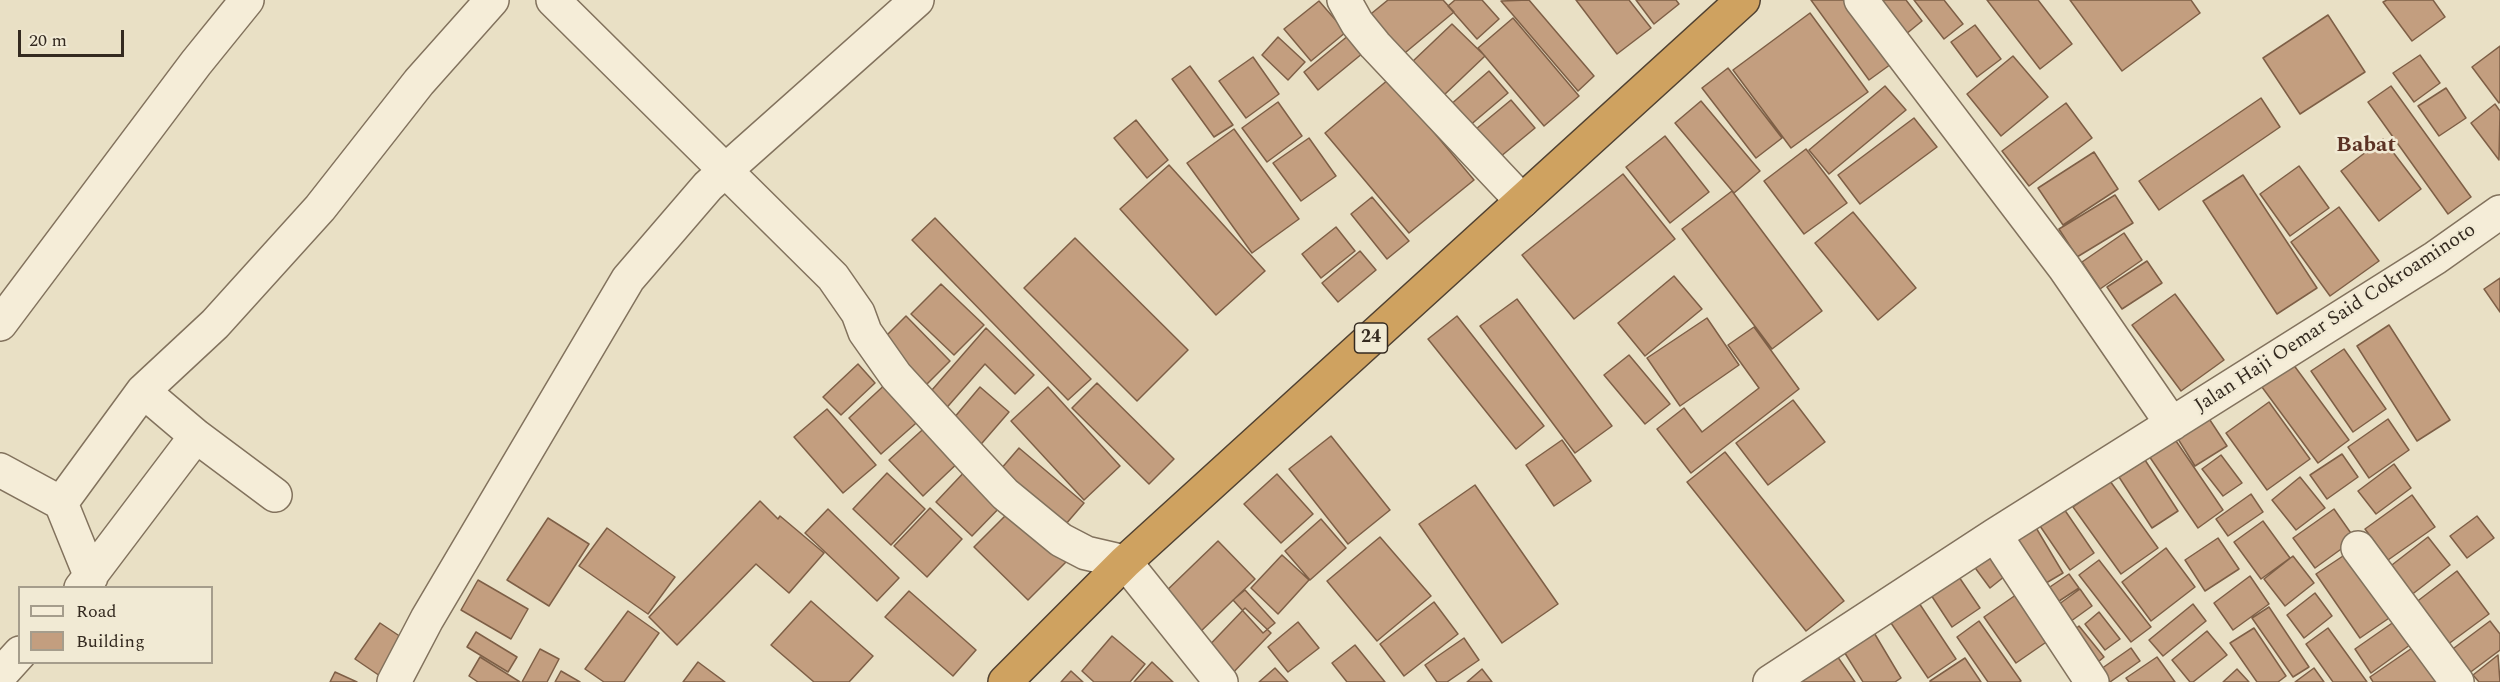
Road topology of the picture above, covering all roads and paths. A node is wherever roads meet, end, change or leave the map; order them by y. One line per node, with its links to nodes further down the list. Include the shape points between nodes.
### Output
1 (248, 0): 11 (street)
2 (492, 0): 12 (street, via 419,82 320,208 214,324)
3 (553, 0): 8 (street)
4 (917, 0): 8 (street)
5 (1344, 0): 9 (street, via 1375,45)
6 (1743, 0): 9 (highway, 24)
7 (1861, 0): 13 (street, via 2064,267)
8 (725, 171): 20 (street, via 833,277 896,376 1005,494 1061,540 1086,553); 26 (street, via 628,279 427,619)
9 (1522, 201): 20 (highway, 24)
10 (2500, 212): 13 (street, Jalan Haji Oemar Said Cokroaminoto, via 2435,258)
11 (0, 324)
12 (143, 391): 14 (street); 17 (street)
13 (2172, 424): 18 (street, Jalan Haji Oemar Said Cokroaminoto)
14 (196, 436): 16 (street); 21 (street)
15 (0, 470): 17 (street)
16 (275, 495)
17 (61, 503): 21 (street)
18 (1995, 535): 29 (street, Jalan Haji Oemar Said Cokroaminoto); 30 (street)
19 (2358, 548): 31 (street)
20 (1125, 562): 27 (highway, 24); 28 (street)
21 (86, 582)
22 (0, 637): 23 (street)
23 (18, 645)
24 (18, 655): 25 (street)
25 (0, 675)
26 (394, 682)
27 (1005, 682)
28 (1221, 682)
29 (1770, 682)
30 (2092, 682)
31 (2457, 682)

